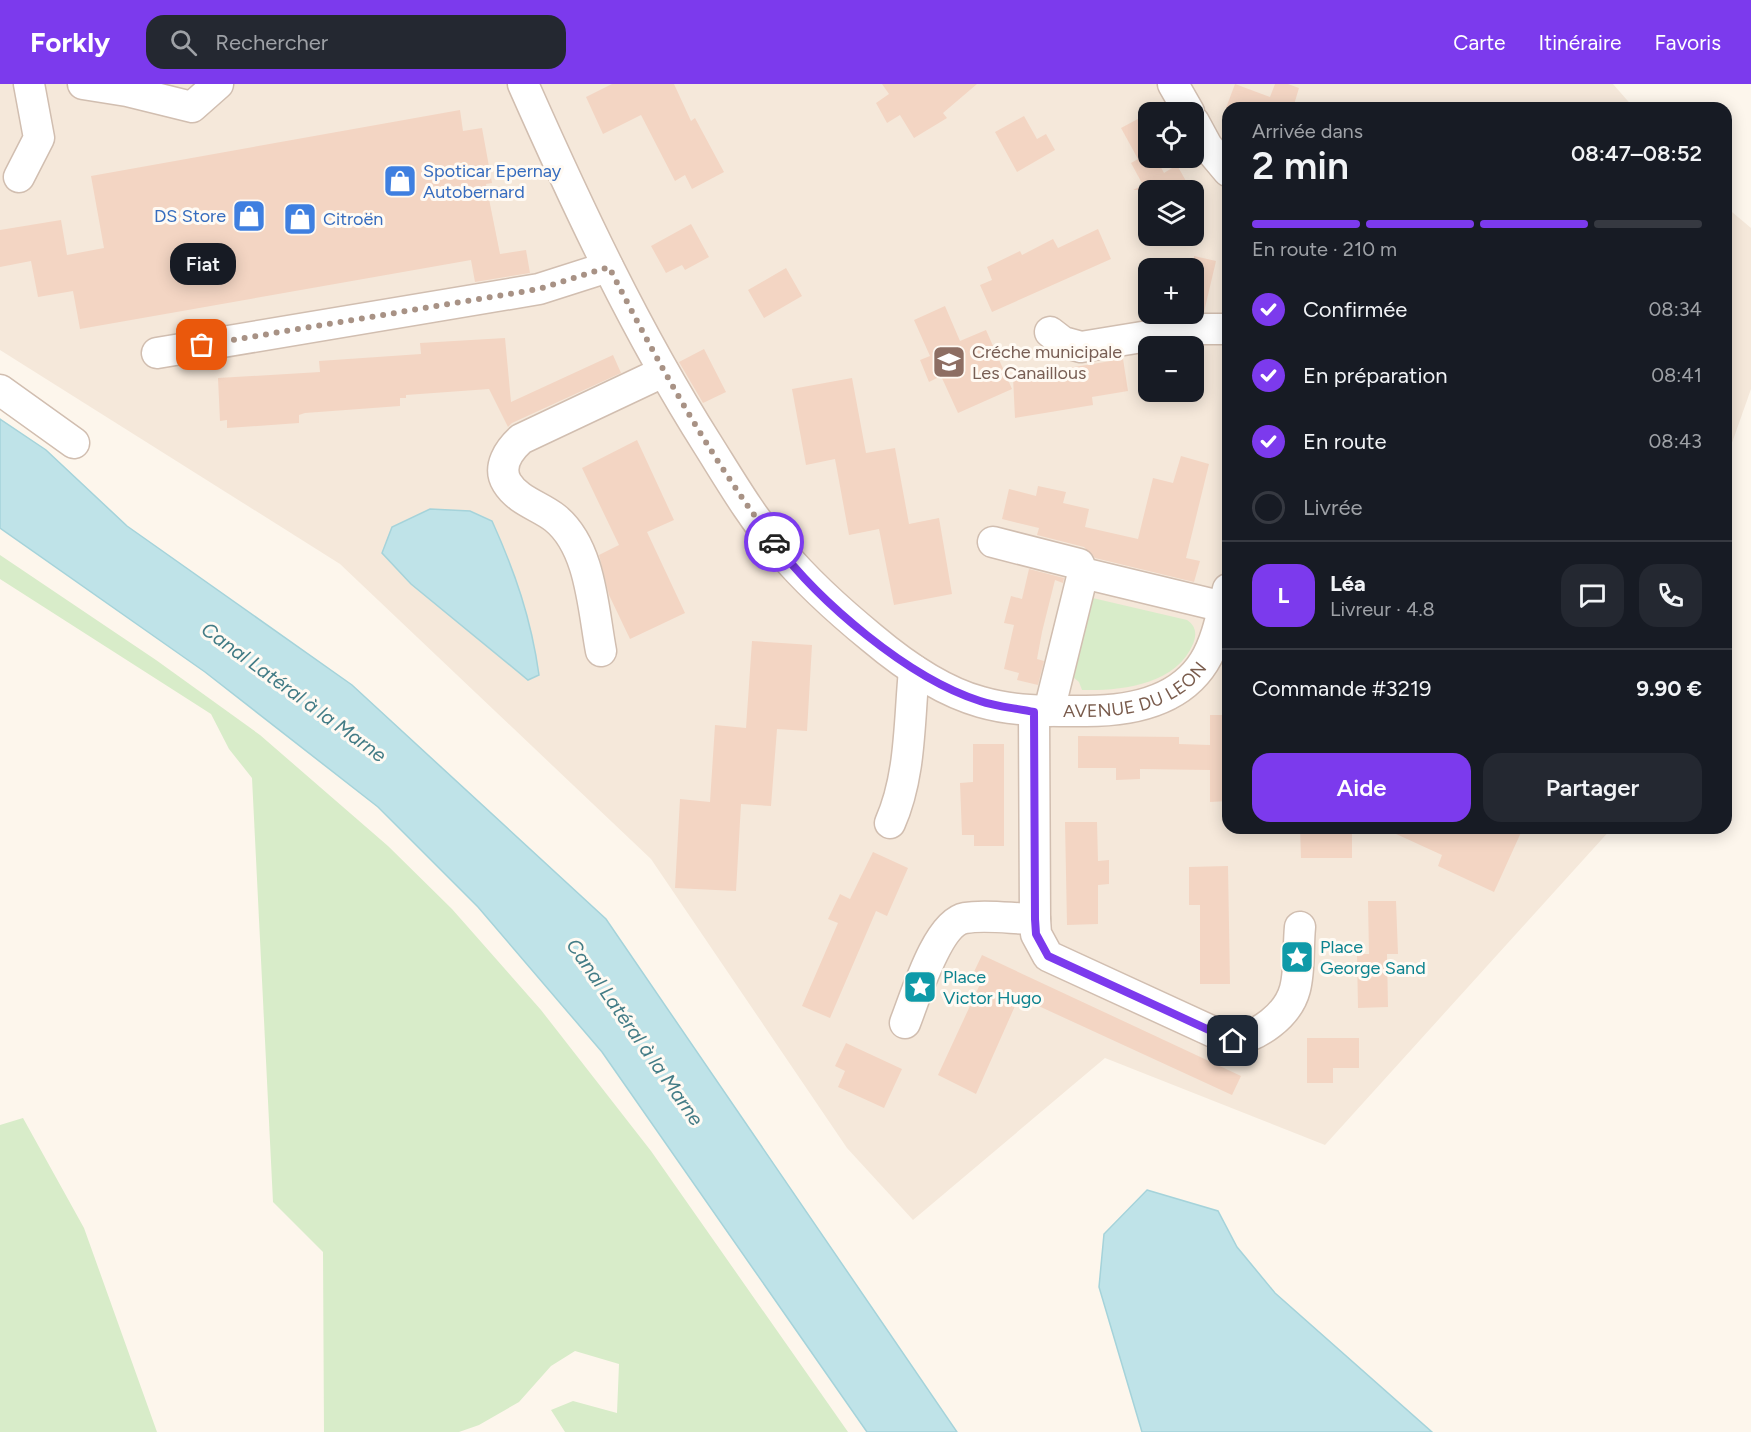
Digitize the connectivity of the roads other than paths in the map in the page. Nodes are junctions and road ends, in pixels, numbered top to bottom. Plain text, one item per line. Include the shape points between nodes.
1 (29, 84) edge
2 (82, 84) edge
3 (218, 84) edge
4 (523, 84) edge
5 (1173, 84) edge
6 (1183, 102) edge
7 (1204, 139) edge
8 (1222, 164) edge
9 (19, 177) dead end
10 (609, 267) junction
11 (1222, 329) edge
12 (1050, 332) dead end
13 (157, 353) dead end
14 (663, 372) junction
15 (0, 390) edge
16 (74, 443) dead end
17 (993, 542) dead end
18 (1083, 573) junction
19 (1222, 597) edge
20 (1222, 612) edge
21 (601, 651) dead end
22 (914, 670) junction
23 (1042, 711) junction
24 (890, 823) dead end
25 (965, 918) junction
26 (1035, 919) junction
27 (1299, 927) dead end
28 (1048, 956) junction
29 (905, 1023) dead end

1 - 9 street via 39,138
2 - 3 street via 192,107
4 - 10 street, AVENUE DU LEON via 576,204
5 - 6 street
7 - 8 street
10 - 13 street via 539,289
10 - 14 street, AVENUE DU LEON
11 - 12 street via 1191,328 1081,347 1063,342
14 - 21 street via 521,439 508,451 504,471 507,483 556,519 575,543
14 - 22 street, AVENUE DU LEON via 748,509 779,549 852,622
15 - 16 street
17 - 18 street via 1079,564
18 - 19 street
18 - 23 street
20 - 23 street, AVENUE DU LEON via 1204,662 1179,688 1132,707
22 - 23 street, AVENUE DU LEON via 980,702
22 - 24 street via 905,772 900,801
23 - 26 street
25 - 26 street
25 - 28 street
25 - 29 street via 942,936
26 - 28 street via 1036,934
27 - 28 street via 1295,989 1285,1009 1251,1038 1233,1041

